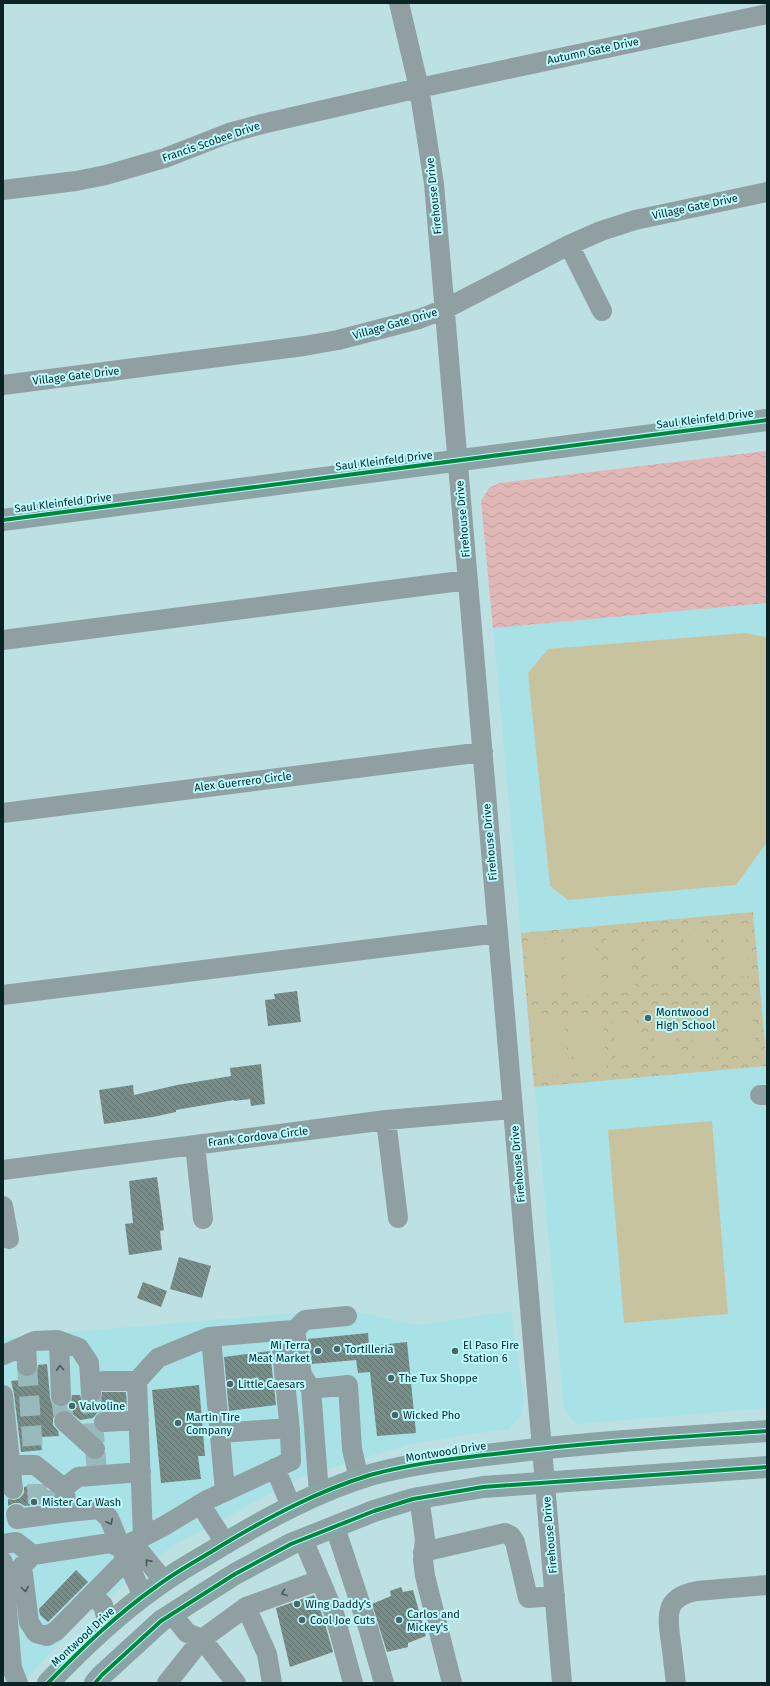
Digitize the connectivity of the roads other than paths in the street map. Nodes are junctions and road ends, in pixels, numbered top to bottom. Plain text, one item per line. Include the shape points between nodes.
1 (399, 3) edge
2 (767, 14) edge
3 (419, 88) junction
4 (3, 190) edge
5 (767, 192) edge
6 (569, 245) junction
7 (444, 309) junction
8 (602, 311) dead end
9 (3, 385) edge
10 (767, 420) edge
11 (458, 460) junction
12 (3, 520) edge
13 (468, 580) junction
14 (3, 640) edge
15 (483, 752) junction
16 (3, 813) edge
17 (498, 933) junction
18 (3, 995) edge
19 (513, 1109) junction
20 (386, 1120) junction
21 (195, 1145) junction
22 (3, 1170) edge
23 (3, 1206) edge
24 (398, 1218) dead end
25 (203, 1219) dead end
26 (9, 1239) dead end
27 (347, 1316) dead end
28 (288, 1331) junction
29 (212, 1337) junction
30 (59, 1341) junction
31 (26, 1345) junction
32 (3, 1355) edge
33 (27, 1366) tunnel mouth
34 (137, 1381) junction
35 (311, 1390) junction
36 (3, 1395) edge
37 (62, 1396) tunnel mouth
38 (84, 1419) tunnel mouth
39 (139, 1420) junction
40 (64, 1421) tunnel mouth
41 (104, 1422) dead end
42 (289, 1428) junction
43 (767, 1431) edge
44 (220, 1434) junction
45 (542, 1448) junction
46 (10, 1465) junction
47 (767, 1467) edge
48 (275, 1468) junction
49 (141, 1472) junction
50 (359, 1479) junction
51 (545, 1482) junction
52 (13, 1488) dead end
53 (225, 1491) junction
54 (319, 1493) junction
55 (420, 1497) junction
56 (51, 1500) junction
57 (200, 1504) junction
58 (291, 1506) junction
59 (16, 1514) dead end
60 (335, 1527) junction
61 (303, 1539) junction
62 (3, 1544) edge
63 (226, 1544) junction
64 (125, 1546) junction
65 (423, 1552) junction
66 (33, 1555) junction
67 (3, 1562) edge
68 (106, 1580) junction
69 (320, 1580) junction
70 (767, 1585) edge
71 (154, 1588) junction
72 (555, 1596) junction
73 (86, 1600) junction
74 (246, 1607) junction
75 (172, 1614) junction
76 (108, 1624) junction
77 (202, 1640) junction
78 (70, 1660) junction
79 (11, 1672) edge
80 (48, 1683) edge
81 (68, 1683) edge
82 (95, 1683) edge
83 (167, 1683) edge
84 (236, 1683) edge
85 (272, 1683) edge
86 (353, 1683) edge
87 (384, 1683) edge
88 (452, 1683) edge
89 (562, 1683) edge
90 (676, 1683) edge

1 - 3 street, Firehouse Drive
2 - 3 street, Autumn Gate Drive
3 - 4 street, Francis Scobee Drive via 229,133 165,158 106,175
3 - 7 street, Firehouse Drive via 434,184
5 - 6 street, Village Gate Drive via 635,220
6 - 7 street, Village Gate Drive
6 - 8 street
7 - 9 street, Village Gate Drive via 419,319 304,346
7 - 11 street, Firehouse Drive
10 - 11 main road, Saul Kleinfeld Drive
11 - 12 main road, Saul Kleinfeld Drive
11 - 13 street, Firehouse Drive
13 - 14 street
13 - 15 street, Firehouse Drive
15 - 16 street, Alex Guerrero Circle
15 - 17 street, Firehouse Drive
17 - 18 street
17 - 19 street, Firehouse Drive
19 - 20 street, Frank Cordova Circle
19 - 45 street, Firehouse Drive
20 - 21 street, Frank Cordova Circle
20 - 24 street
21 - 22 street, Frank Cordova Circle
21 - 25 street
23 - 26 street
27 - 28 street via 305,1320
28 - 29 street
28 - 35 street via 302,1375
28 - 42 street
29 - 34 street via 158,1358
29 - 44 street
30 - 31 street via 35,1341
30 - 34 street via 79,1348 89,1363 92,1389
37 -> 30 street
31 - 32 street
31 - 33 street
34 - 39 street
35 - 50 street via 348,1384 352,1449
35 - 54 street
36 - 46 street
38 - 40 street via 90,1444
39 - 41 street
39 - 49 street
42 - 44 street
42 - 48 street via 291,1461
43 - 45 main road, Montwood Drive
44 - 53 street
45 - 50 main road, Montwood Drive via 425,1462
45 - 51 street, Firehouse Drive
46 - 52 street
46 - 56 street via 34,1458
47 - 51 main road
48 - 53 street
48 - 58 street
49 - 56 street via 78,1477
49 - 64 street
50 - 54 main road, Montwood Drive
51 - 55 main road via 484,1487
51 - 72 street, Firehouse Drive
53 - 57 street
54 - 58 main road, Montwood Drive
55 - 60 main road via 374,1511
55 - 65 street
56 - 59 street via 17,1518
56 -> 64 street via 99,1509 110,1518
57 - 63 street
57 - 64 street
58 - 63 main road, Montwood Drive
60 - 61 main road
60 - 87 street
61 - 69 street
61 - 75 main road via 235,1574
62 - 66 street via 16,1542
63 - 71 main road, Montwood Drive
64 - 66 street
64 - 68 street
64 - 68 street
71 -> 64 street
64 - 71 street
65 - 72 street via 505,1533 515,1542 528,1598
65 - 88 street via 425,1576
66 -> 73 street via 22,1566 29,1622 36,1633 47,1636 56,1631
67 - 79 street
68 - 73 street
69 -> 74 street
69 - 86 street via 334,1613
70 - 90 street via 697,1591 686,1593 677,1599 668,1618
71 - 75 main road
71 - 76 main road, Montwood Drive
72 - 89 street, Firehouse Drive
73 - 76 street via 94,1598 103,1605
74 - 77 street
74 - 85 street via 268,1654
75 - 77 street via 187,1633
75 - 82 main road
76 - 78 main road, Montwood Drive
77 - 83 street
77 - 84 street
78 - 80 main road, Montwood Drive
78 - 81 main road

